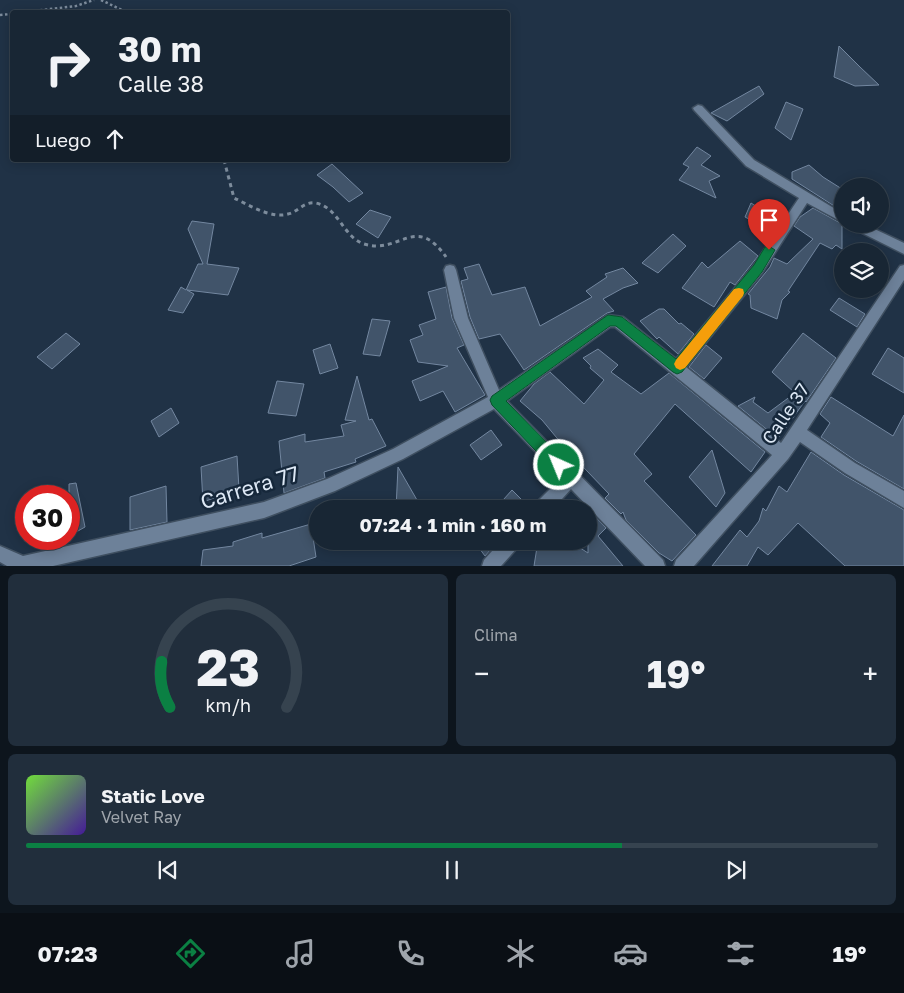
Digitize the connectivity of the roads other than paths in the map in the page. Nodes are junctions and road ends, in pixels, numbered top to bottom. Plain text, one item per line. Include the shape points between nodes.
1 (698, 108) dead end
2 (805, 197) junction
3 (834, 213) edge
4 (872, 233) edge
5 (904, 249) edge
6 (450, 270) road end
7 (904, 270) edge
8 (677, 368) junction
9 (496, 400) junction
10 (798, 432) junction
11 (783, 454) junction
12 (571, 478) junction
13 (550, 500) edge
14 (904, 500) edge
15 (504, 550) edge
16 (0, 554) edge
17 (490, 566) edge
18 (657, 566) edge
19 (682, 566) edge

1 - 2 street via 750,163
2 - 3 street
2 - 8 street via 758,269
4 - 5 street
6 - 9 street via 461,318
7 - 10 street, Calle 37
8 - 9 street, Carrera 77 via 618,321 608,321
8 - 11 street
9 - 12 street
9 - 16 street, Carrera 77 via 398,454 330,486 264,510 23,564
10 - 11 street, Calle 37
10 - 14 street
11 - 19 street, Calle 37
12 - 13 street
12 - 18 street
15 - 17 street

